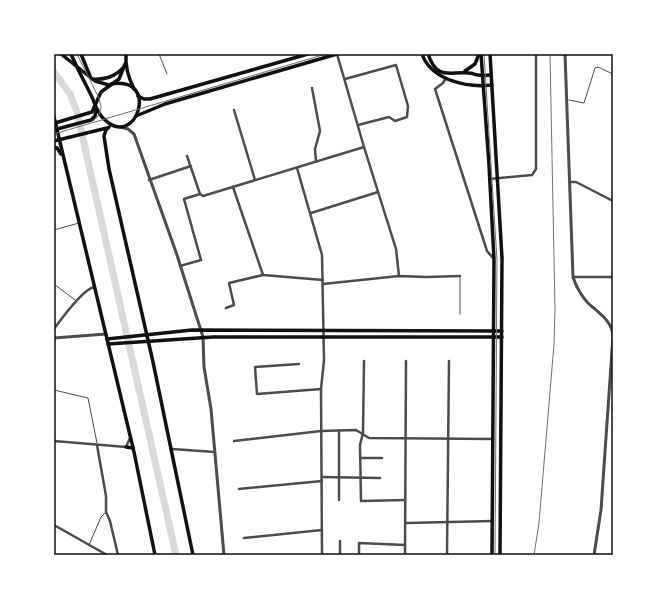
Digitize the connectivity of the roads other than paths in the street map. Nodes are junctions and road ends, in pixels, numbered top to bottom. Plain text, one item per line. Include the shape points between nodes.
1 (61, 54) edge
2 (71, 54) edge
3 (81, 54) edge
4 (126, 54) edge
5 (159, 54) edge
6 (308, 54) edge
7 (337, 54) edge
8 (422, 54) edge
9 (428, 54) edge
10 (480, 54) edge
11 (490, 54) edge
12 (536, 54) edge
13 (566, 54) edge
14 (125, 65) junction
15 (77, 68) junction
16 (462, 73) junction
17 (167, 74) dead end
18 (613, 74) edge
19 (482, 75) junction
20 (491, 75) junction
21 (446, 78) junction
22 (92, 79) junction
23 (345, 80) junction
24 (110, 85) junction
25 (492, 85) junction
26 (483, 86) junction
27 (312, 88) dead end
28 (134, 90) junction
29 (138, 96) junction
30 (566, 100) junction
31 (96, 107) junction
32 (234, 110) dead end
33 (136, 116) junction
34 (54, 117) edge
35 (55, 124) edge
36 (358, 125) junction
37 (110, 127) junction
38 (117, 127) junction
39 (57, 129) junction
40 (59, 140) junction
41 (54, 141) edge
42 (54, 147) edge
43 (364, 147) junction
44 (187, 156) dead end
45 (64, 160) junction
46 (316, 161) junction
47 (191, 166) junction
48 (298, 168) junction
49 (498, 178) junction
50 (490, 179) junction
51 (149, 180) junction
52 (255, 180) junction
53 (570, 182) junction
54 (233, 187) junction
55 (378, 192) junction
56 (200, 194) junction
57 (613, 201) edge
58 (311, 213) junction
59 (80, 222) junction
60 (54, 230) edge
61 (494, 259) junction
62 (180, 266) junction
63 (264, 275) junction
64 (399, 276) junction
65 (460, 276) joint
66 (573, 277) junction
67 (613, 277) edge
68 (323, 282) junction
69 (54, 284) edge
70 (95, 287) junction
71 (77, 301) junction
72 (226, 308) dead end
73 (460, 314) dead end
74 (613, 324) edge
75 (54, 328) edge
76 (612, 330) edge
77 (202, 331) junction
78 (323, 331) junction
79 (494, 331) junction
80 (502, 331) junction
81 (146, 334) junction
82 (323, 336) junction
83 (106, 337) junction
84 (203, 337) junction
85 (494, 337) junction
86 (502, 337) junction
87 (54, 338) edge
88 (148, 341) junction
89 (108, 344) junction
90 (364, 361) dead end
91 (406, 361) dead end
92 (449, 361) dead end
93 (299, 364) dead end
94 (321, 388) junction
95 (54, 390) edge
96 (321, 431) junction
97 (338, 431) junction
98 (363, 433) junction
99 (130, 438) junction
100 (406, 439) junction
101 (448, 439) junction
102 (493, 439) junction
103 (54, 441) edge
104 (234, 441) dead end
105 (97, 445) junction
106 (126, 447) junction
107 (133, 448) junction
108 (172, 449) junction
109 (215, 452) junction
110 (360, 458) junction
111 (382, 458) dead end
112 (338, 478) junction
113 (360, 478) junction
114 (380, 478) dead end
115 (322, 479) junction
116 (239, 489) dead end
117 (339, 500) dead end
118 (405, 500) junction
119 (106, 512) junction
120 (493, 521) junction
121 (406, 522) junction
122 (447, 522) junction
123 (54, 525) edge
124 (322, 530) junction
125 (244, 538) dead end
126 (340, 541) dead end
127 (89, 545) junction
128 (405, 545) junction
129 (107, 555) edge
130 (118, 555) edge
131 (156, 555) edge
132 (193, 555) edge
133 (224, 555) edge
134 (322, 555) edge
135 (340, 555) edge
136 (359, 555) edge
137 (405, 555) edge
138 (446, 555) edge
139 (492, 555) edge
140 (500, 555) edge
141 (594, 555) edge

1 - 15 main road
2 - 15 main road
3 - 22 main road
4 - 14 main road
5 - 17 lane
6 - 29 main road via 150,99
7 - 23 street
7 - 33 main road via 165,104
8 - 21 main road via 427,65
9 - 16 main road via 433,64 444,73
10 - 16 main road via 475,64
10 - 19 main road
11 - 20 main road
12 - 49 street via 536,169 532,175
13 - 30 street
14 - 22 main road via 112,76
14 - 24 main road via 119,79
14 - 28 main road
15 - 22 main road
15 - 31 main road
16 - 19 main road
18 - 30 lane via 595,68 584,104
19 - 20 main road
19 - 26 main road
20 - 25 main road
21 - 26 main road
21 - 61 street via 444,83 435,89 487,251
22 - 24 main road
23 - 36 street
23 - 36 street via 396,65 408,106 407,117 395,121 389,117
24 - 28 main road via 123,84
24 - 31 main road via 101,92
25 - 26 main road
25 - 49 main road
26 - 50 main road
27 - 46 street via 320,131 315,149
28 - 29 main road
29 - 33 main road via 140,107
30 - 53 street
31 - 35 main road via 90,113
31 - 38 main road via 104,119
31 - 39 main road via 91,120
32 - 52 street
33 - 38 main road via 130,123
34 - 35 main road
35 - 39 main road
36 - 43 street
37 - 38 main road
37 - 40 main road
37 - 81 main road via 104,136 106,155
38 - 51 street via 128,129 134,134
39 - 40 main road
40 - 41 main road
40 - 45 main road
42 - 45 main road
43 - 46 street
43 - 55 street
44 - 47 street
45 - 59 main road
46 - 48 street
47 - 51 street
47 - 56 street
48 - 52 street
48 - 58 street
49 - 50 street
49 - 80 main road
50 - 61 main road
51 - 62 street
52 - 54 street
53 - 57 street via 576,182
53 - 66 street
54 - 56 street via 203,196
54 - 63 street
55 - 58 street
55 - 64 street via 396,249
56 - 62 street via 184,199 201,260
58 - 68 street via 321,250
59 - 60 lane
59 - 70 main road
61 - 79 main road
62 - 77 street
63 - 68 street via 294,276
63 - 72 street via 230,283 234,305
64 - 65 street
64 - 68 street
65 - 73 lane
66 - 67 street
66 - 76 street via 586,301 604,317
68 - 78 street
69 - 71 lane
70 - 71 street
70 - 83 main road
71 - 75 street
74 - 76 street
76 - 141 street via 600,510
77 - 78 main road
77 - 81 main road
77 - 84 street
78 - 79 main road
78 - 82 street
79 - 80 main road
79 - 85 main road
80 - 86 main road
81 - 83 main road
81 - 88 main road
82 - 84 main road
82 - 85 main road
82 - 94 street
83 - 87 street
83 - 89 main road
84 - 88 main road
84 - 109 street via 204,367
85 - 86 main road
85 - 102 main road
86 - 140 main road
88 - 89 main road
88 - 108 main road
89 - 99 main road
90 - 98 street
91 - 100 street
92 - 101 street
93 - 94 street via 255,367 257,394
94 - 96 street
95 - 105 lane via 88,398
96 - 97 street
96 - 104 street
96 - 115 street
97 - 98 street via 356,430
97 - 112 street
98 - 100 street via 369,438
98 - 110 street
99 - 106 street
99 - 107 main road
100 - 101 street
100 - 118 street
101 - 102 street
101 - 122 street
102 - 120 main road
103 - 105 street
105 - 106 street
105 - 119 street via 106,496
106 - 107 main road
107 - 131 main road
108 - 109 street
108 - 132 main road
109 - 133 street
110 - 111 street
110 - 113 street
112 - 113 street
112 - 115 street
112 - 117 street
113 - 114 street
113 - 118 street via 361,501
115 - 116 street
115 - 124 street
118 - 121 street
119 - 127 lane via 101,517
119 - 130 street
120 - 122 street
120 - 139 main road
121 - 122 street
121 - 128 street
122 - 138 street
123 - 127 street
124 - 125 street
124 - 134 street
126 - 135 street
127 - 129 street
128 - 136 street via 359,544
128 - 137 street

